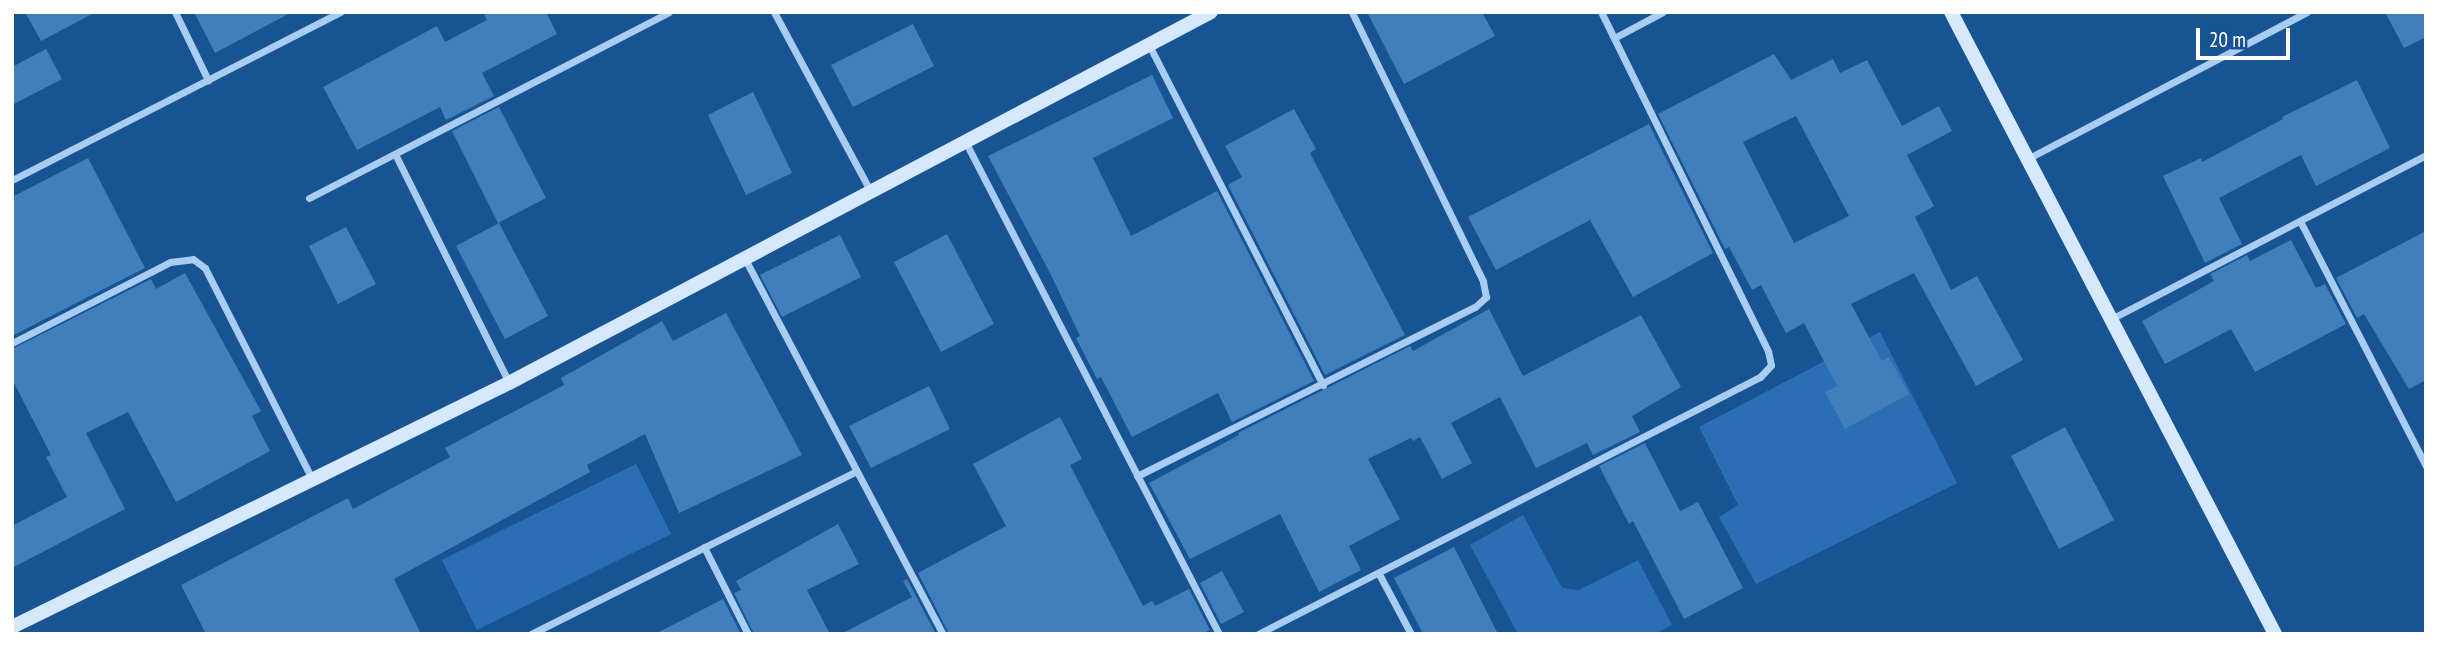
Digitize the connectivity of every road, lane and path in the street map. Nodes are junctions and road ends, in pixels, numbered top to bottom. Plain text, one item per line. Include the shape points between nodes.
1 (174, 12) edge
2 (341, 12) edge
3 (669, 12) edge
4 (774, 12) edge
5 (1211, 12) edge
6 (1352, 12) edge
7 (1601, 12) edge
8 (1663, 12) edge
9 (1951, 12) edge
10 (2307, 12) edge
11 (1614, 38) junction
12 (1149, 44) junction
13 (208, 80) junction
14 (966, 144) junction
15 (396, 155) junction
16 (2426, 155) edge
17 (2027, 159) junction
18 (12, 180) edge
19 (870, 190) junction
20 (309, 198) dead end
21 (2300, 222) junction
22 (744, 257) junction
23 (2110, 319) junction
24 (12, 343) edge
25 (509, 383) junction
26 (1324, 384) junction
27 (2426, 466) edge
28 (857, 471) junction
29 (1137, 476) junction
30 (313, 480) junction
31 (704, 547) junction
32 (1379, 574) junction
33 (12, 627) edge
34 (531, 634) edge
35 (748, 634) edge
36 (943, 634) edge
37 (1219, 634) edge
38 (1258, 634) edge
39 (1410, 634) edge
40 (2274, 634) edge

1 - 13 street
2 - 13 street
3 - 15 street
4 - 19 street
5 - 12 street
6 - 26 street via 1483,281 1486,297 1475,307
7 - 11 street
8 - 11 street
9 - 17 street
10 - 17 street
11 - 32 street via 1771,365 1760,377
12 - 14 street
12 - 26 street
13 - 18 street
14 - 19 street
14 - 29 street
15 - 20 street
15 - 25 street
16 - 21 street
17 - 23 street
19 - 22 street
21 - 23 street
21 - 27 street
22 - 25 street
22 - 28 street
23 - 40 street
24 - 30 street via 170,262 193,259 205,268
25 - 30 street
26 - 29 street
28 - 31 street
28 - 36 street
29 - 37 street
30 - 33 street
31 - 34 street
31 - 35 street
32 - 38 street
32 - 39 street

